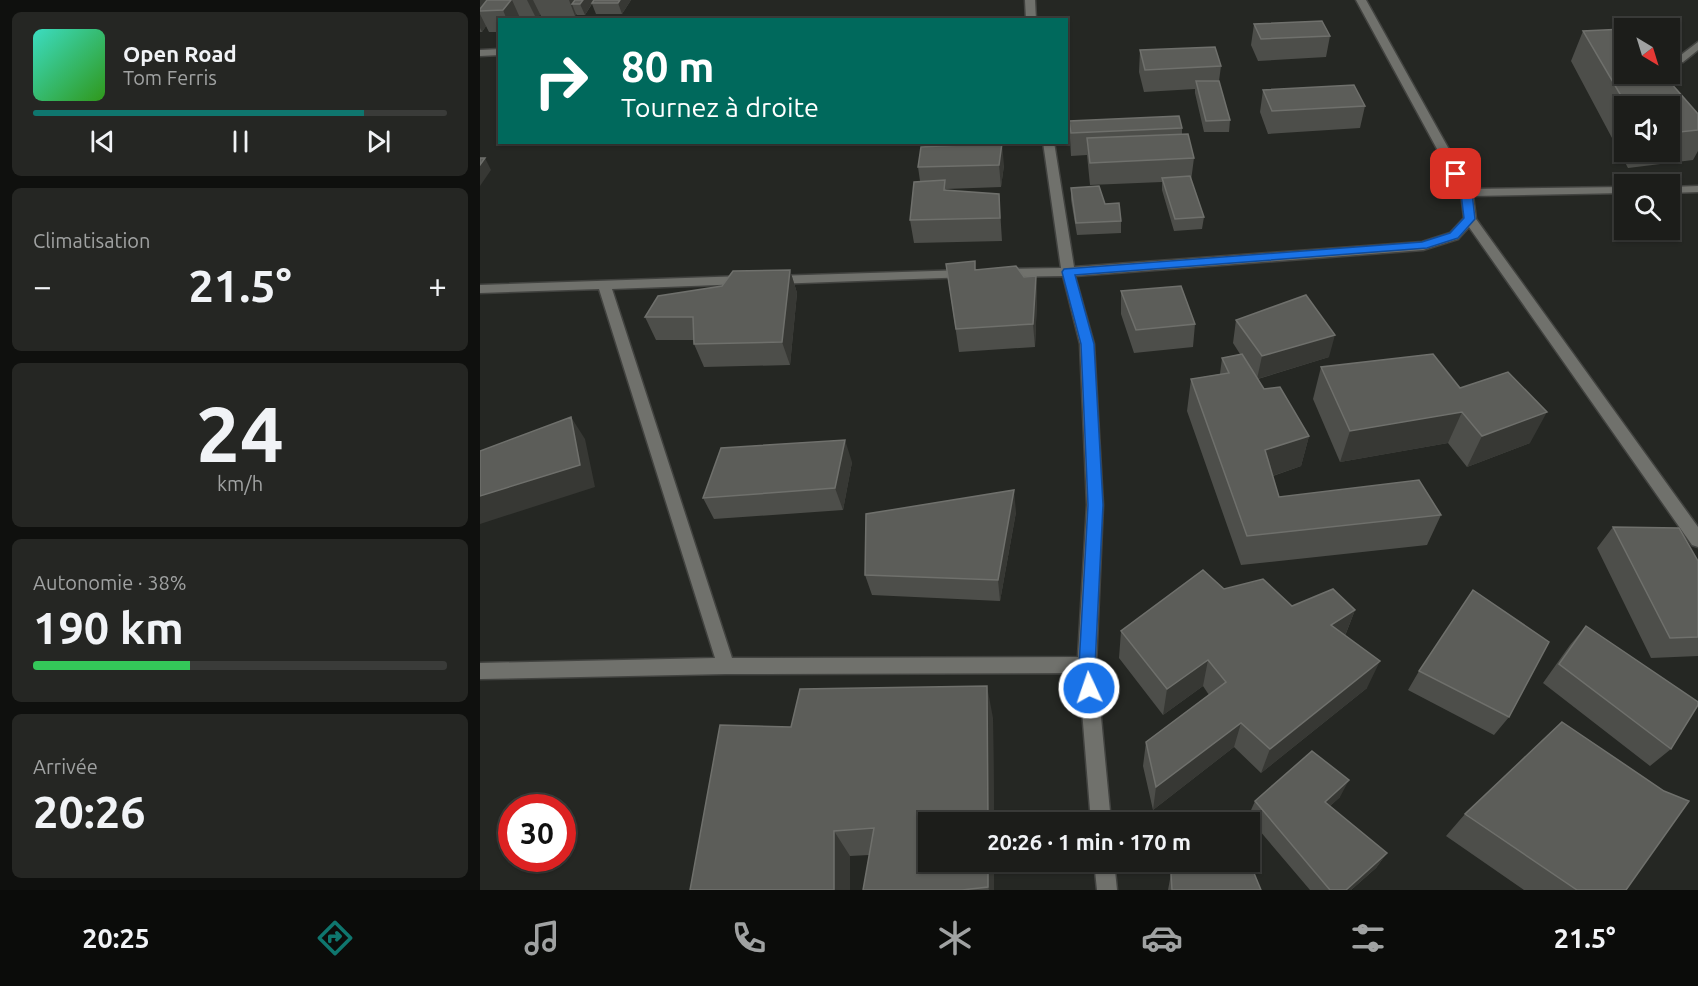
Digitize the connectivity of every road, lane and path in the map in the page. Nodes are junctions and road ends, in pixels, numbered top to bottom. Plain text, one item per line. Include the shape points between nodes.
1 (1030, 0) edge
2 (1361, 0) edge
3 (1031, 18) edge
4 (1698, 45) edge
5 (498, 52) edge
6 (480, 53) edge
7 (1680, 60) dead end
8 (1048, 144) edge
9 (1698, 189) edge
10 (1614, 190) edge
11 (1680, 190) edge
12 (1467, 193) junction
13 (1470, 219) junction
14 (1068, 272) junction
15 (604, 284) junction
16 (480, 289) edge
17 (1698, 540) edge
18 (726, 666) junction
19 (1087, 666) junction
20 (480, 671) edge
21 (1100, 812) edge
22 (1105, 872) edge
23 (1107, 890) edge

1 - 3 street
2 - 12 street
4 - 7 street
5 - 6 street
8 - 14 street
9 - 11 street
10 - 12 street
12 - 13 street
13 - 14 street via 1454,236 1423,246
13 - 17 street
14 - 15 street
14 - 19 street via 1087,344 1095,505
15 - 16 street
15 - 18 street
18 - 19 street
18 - 20 street
19 - 21 street
22 - 23 street

